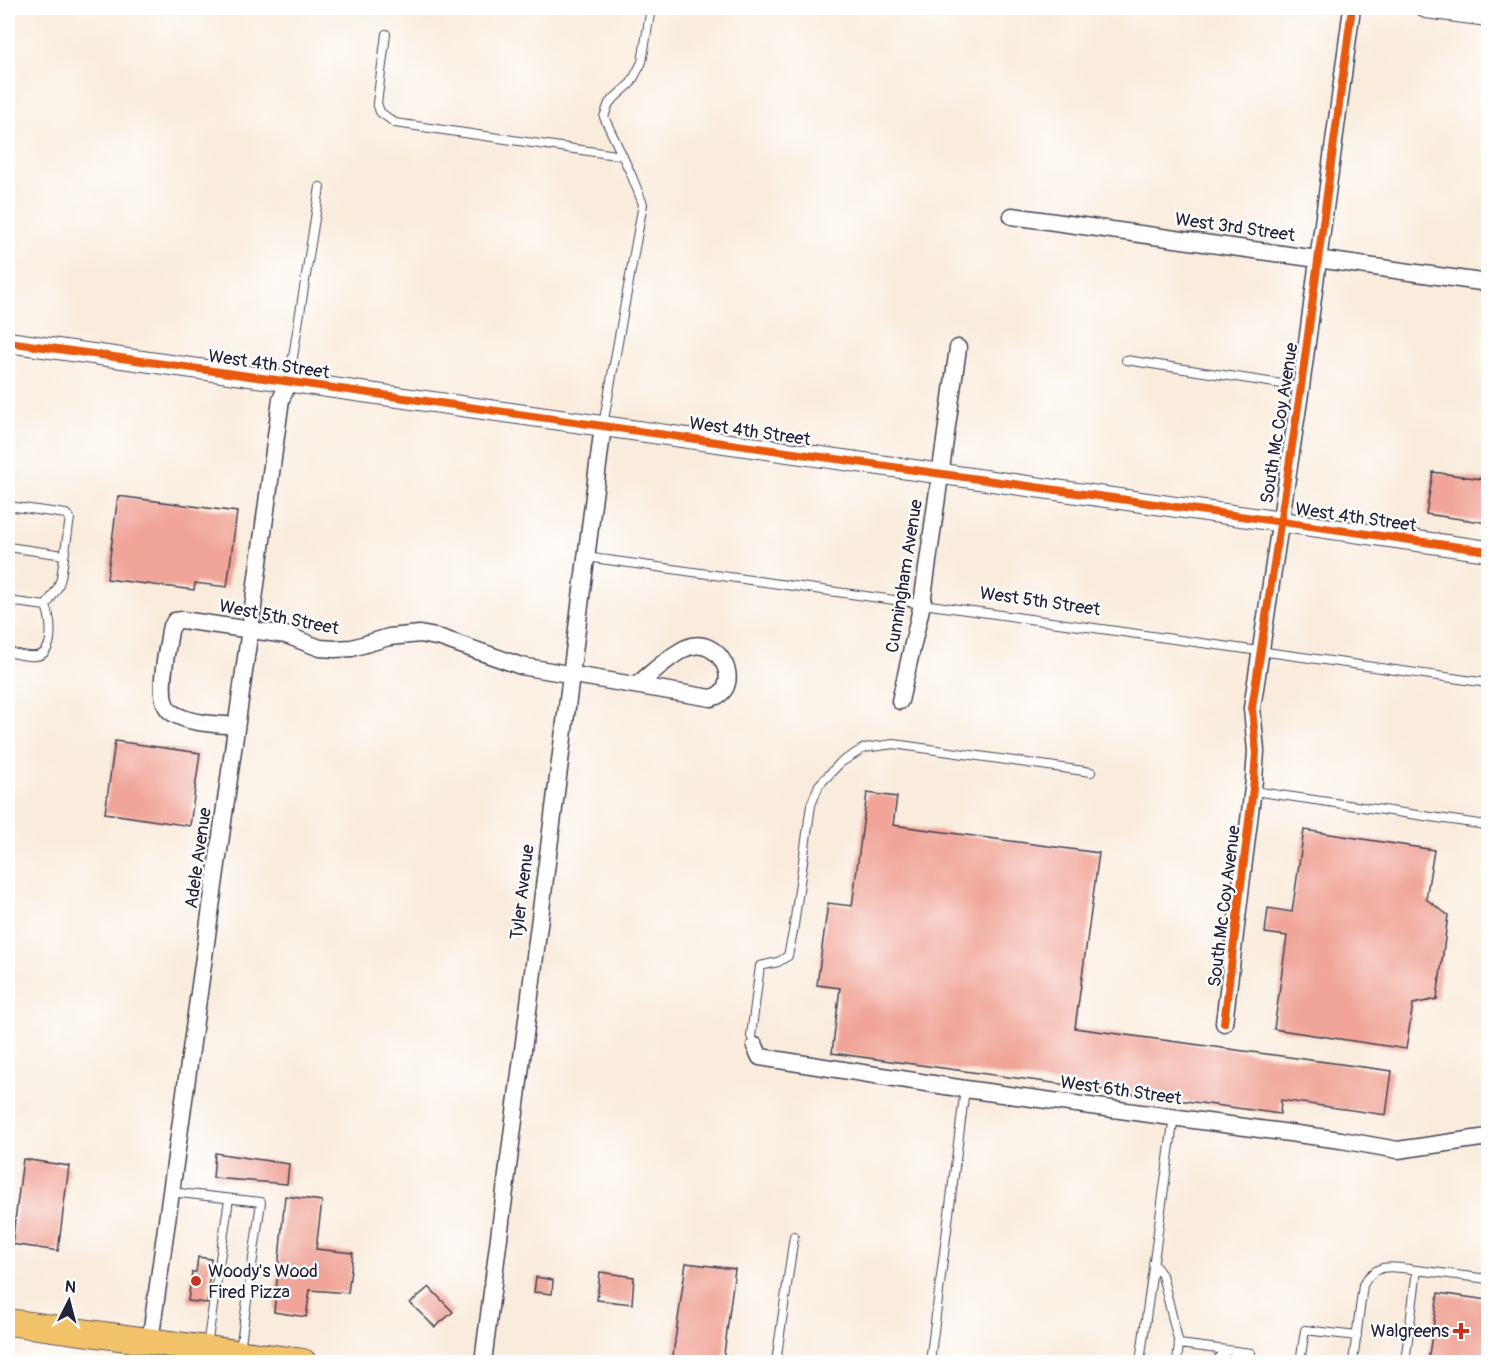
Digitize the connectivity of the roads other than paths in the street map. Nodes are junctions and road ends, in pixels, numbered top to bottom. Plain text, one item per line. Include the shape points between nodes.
1 (651, 8) edge
2 (1352, 8) edge
3 (1426, 8) edge
4 (1488, 16) edge
5 (387, 34) dead end
6 (622, 156) junction
7 (320, 187) dead end
8 (1012, 216) dead end
9 (1317, 259) junction
10 (1488, 283) edge
11 (8, 342) edge
12 (958, 348) dead end
13 (1126, 360) dead end
14 (289, 382) junction
15 (1300, 387) junction
16 (603, 426) junction
17 (940, 473) junction
18 (8, 506) edge
19 (1279, 521) junction
20 (8, 547) edge
21 (1488, 551) edge
22 (64, 555) junction
23 (586, 557) junction
24 (8, 601) edge
25 (921, 604) junction
26 (46, 606) junction
27 (250, 629) junction
28 (8, 652) edge
29 (1259, 652) junction
30 (570, 674) junction
31 (1488, 684) edge
32 (637, 685) junction
33 (900, 701) dead end
34 (236, 726) junction
35 (1091, 772) dead end
36 (1253, 791) junction
37 (1486, 825) dead end
38 (1224, 1023) dead end
39 (755, 1046) joint
40 (965, 1089) junction
41 (1174, 1116) junction
42 (1488, 1137) edge
43 (170, 1192) junction
44 (229, 1198) junction
45 (794, 1236) dead end
46 (1154, 1263) junction
47 (1417, 1270) junction
48 (1488, 1279) edge
49 (8, 1322) edge
50 (1357, 1336) junction
51 (150, 1342) junction
52 (1179, 1344) junction
53 (206, 1349) junction
54 (1227, 1350) junction
55 (239, 1354) junction
56 (303, 1362) edge
57 (483, 1362) edge
58 (776, 1362) edge
59 (930, 1362) edge
60 (1140, 1362) edge
61 (1177, 1362) edge
62 (1201, 1362) edge
63 (1250, 1362) edge
64 (1300, 1362) edge
65 (1353, 1362) edge
66 (1405, 1362) edge

1 - 6 lane via 642,62 631,83 609,103 604,117
2 - 9 street, South Mc Coy Avenue
3 - 4 street
5 - 6 lane via 377,103 380,112 395,123
6 - 16 lane via 643,204
7 - 14 lane
8 - 9 street, West 3rd Street
9 - 10 street, West 3rd Street
9 - 15 street, South Mc Coy Avenue
11 - 14 street, West 4th Street
12 - 17 street, Cunningham Avenue
13 - 15 lane
14 - 16 street, West 4th Street
14 - 27 street, Adele Avenue via 281,399
15 - 19 street, South Mc Coy Avenue
16 - 17 street, West 4th Street
16 - 23 street, Tyler Avenue
17 - 19 street, West 4th Street
17 - 25 street, Cunningham Avenue
18 - 22 lane via 66,514 70,518
19 - 21 street, West 4th Street
19 - 29 street, South Mc Coy Avenue
20 - 22 lane
22 - 26 lane via 58,587
23 - 25 lane, West 5th Street
23 - 30 street, Tyler Avenue
24 - 26 lane
25 - 29 lane, West 5th Street
25 - 33 street, Cunningham Avenue
26 - 28 lane via 51,626 47,650 35,656
27 - 30 street, West 5th Street via 335,649 420,634 521,666
27 - 34 street, Adele Avenue
27 - 34 street, West 5th Street via 182,620 175,621 170,630 162,692 166,707 195,721
29 - 31 lane, West 5th Street
29 - 36 street, South Mc Coy Avenue via 1252,708 1256,751
30 - 32 street, West 5th Street
30 - 57 street, Tyler Avenue
32 - 32 street, West 5th Street via 711,698 724,691 727,666 713,650 687,648
34 - 43 street, Adele Avenue
35 - 39 lane via 894,744 864,748 840,763 819,785 811,805 788,956 760,966 751,1035
36 - 37 lane
36 - 38 street, South Mc Coy Avenue
39 - 40 street, West 6th Street via 760,1057
40 - 41 street, West 6th Street
40 - 59 lane
41 - 42 street, West 6th Street via 1398,1150
41 - 46 lane
43 - 44 lane
43 - 51 street, Adele Avenue
44 - 53 lane
44 - 55 lane via 261,1202
45 - 58 lane
46 - 52 lane via 1161,1275
46 - 60 lane
47 - 48 lane
47 - 50 lane via 1383,1267 1368,1276 1363,1286
47 - 66 lane
49 - 51 main road
50 - 64 lane via 1305,1330
50 - 65 lane
51 - 53 main road
52 - 54 lane
52 - 61 lane
53 - 55 main road
54 - 62 lane via 1215,1362
54 - 63 lane via 1251,1353
55 - 56 main road

